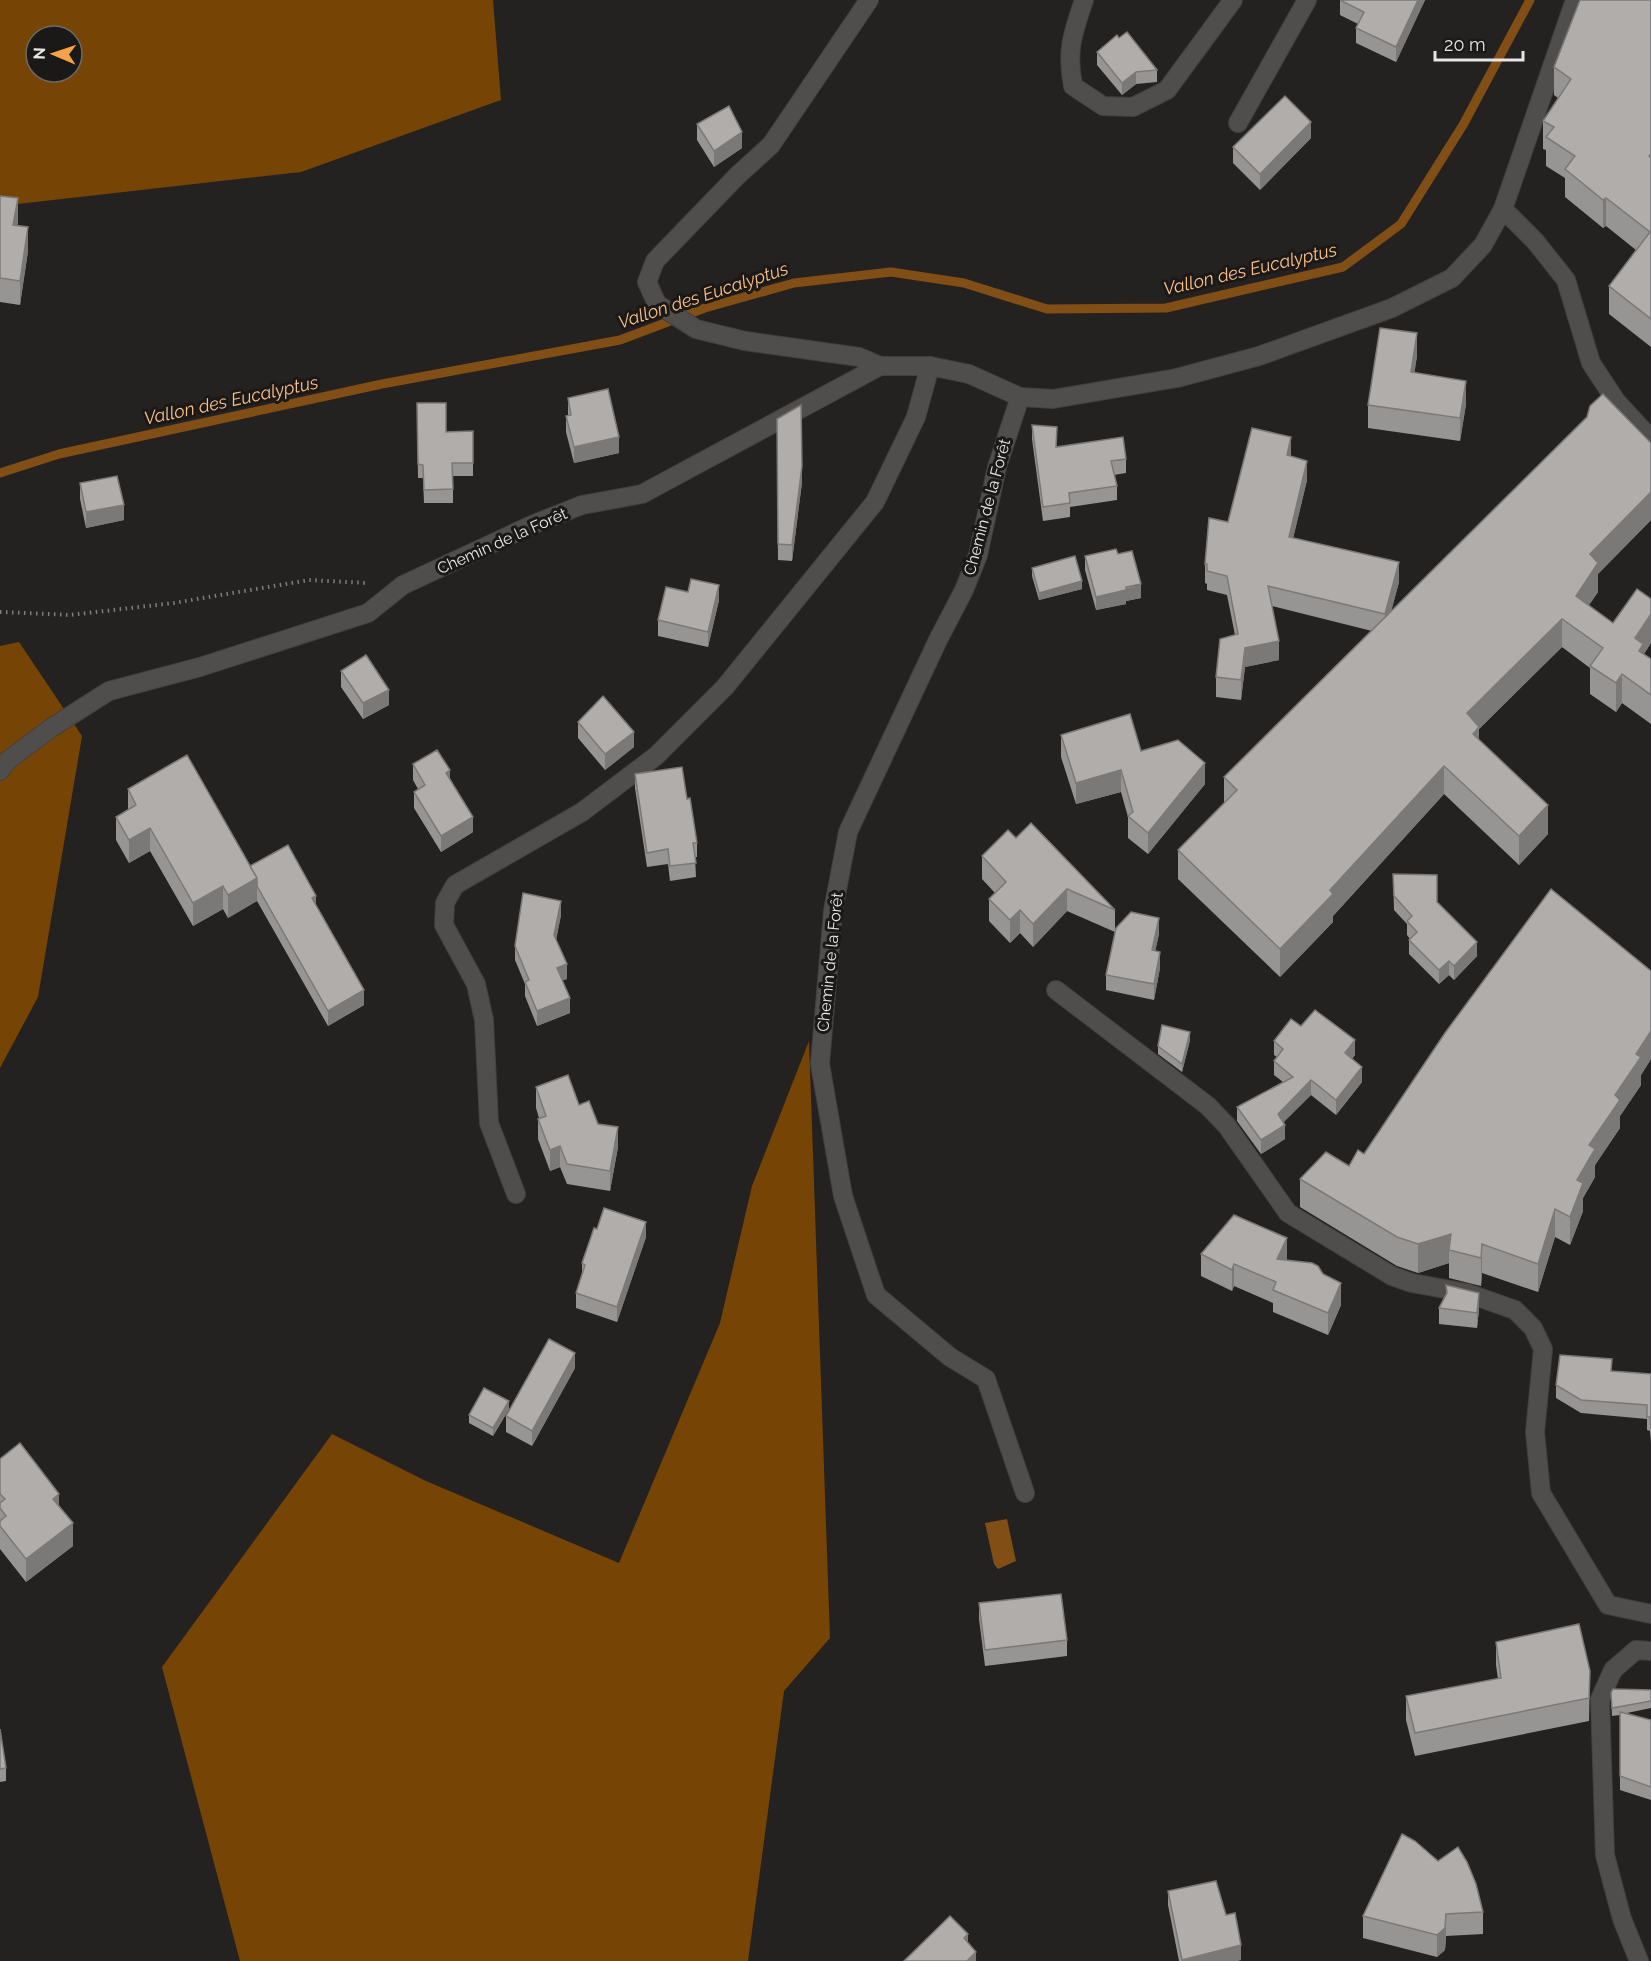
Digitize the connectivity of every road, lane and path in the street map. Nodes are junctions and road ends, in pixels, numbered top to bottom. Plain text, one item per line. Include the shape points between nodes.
1 (869, 0) edge
2 (1084, 0) edge
3 (1233, 0) edge
4 (1307, 0) edge
5 (1575, 0) edge
6 (1238, 123) dead end
7 (1503, 209) junction
8 (880, 366) junction
9 (930, 366) junction
10 (1020, 397) junction
11 (1651, 439) edge
12 (403, 585) junction
13 (0, 612) edge
14 (0, 771) edge
15 (1056, 990) dead end
16 (516, 1194) dead end
17 (1025, 1493) dead end
18 (1651, 1614) edge
19 (1651, 1651) edge
20 (1639, 1961) edge

1 - 8 street via 771,145 655,261 647,282 657,304 696,329 745,341 859,357
2 - 3 street via 1071,38 1068,64 1073,86 1103,106 1133,107 1167,90
4 - 6 street
5 - 7 street, Chemin de la Forêt
7 - 10 street, Chemin de la Forêt via 1483,245 1452,278 1392,308 1259,356 1177,378 1053,399
7 - 11 street via 1566,280 1591,363 1616,401
8 - 9 street, Chemin de la Forêt
8 - 12 street, Chemin de la Forêt via 642,494 582,505
9 - 10 street, Chemin de la Forêt via 969,374
9 - 16 street via 915,417 875,502 726,687 656,756 582,812 455,885 445,903 444,925 476,984 484,1020 489,1123
10 - 17 street, Chemin de la Forêt via 997,467 978,555 848,832 833,911 820,1064 843,1196 876,1295 950,1357 986,1379
12 - 13 path via 309,580 174,603 70,615
12 - 14 street, Chemin de la Forêt via 368,612 109,692 51,728 7,761
15 - 18 street via 1208,1106 1227,1126 1288,1213 1392,1276 1467,1293 1515,1310 1533,1328 1543,1349 1535,1432 1541,1493 1608,1605
19 - 20 street via 1636,1650 1613,1670 1600,1699 1605,1855 1622,1919

